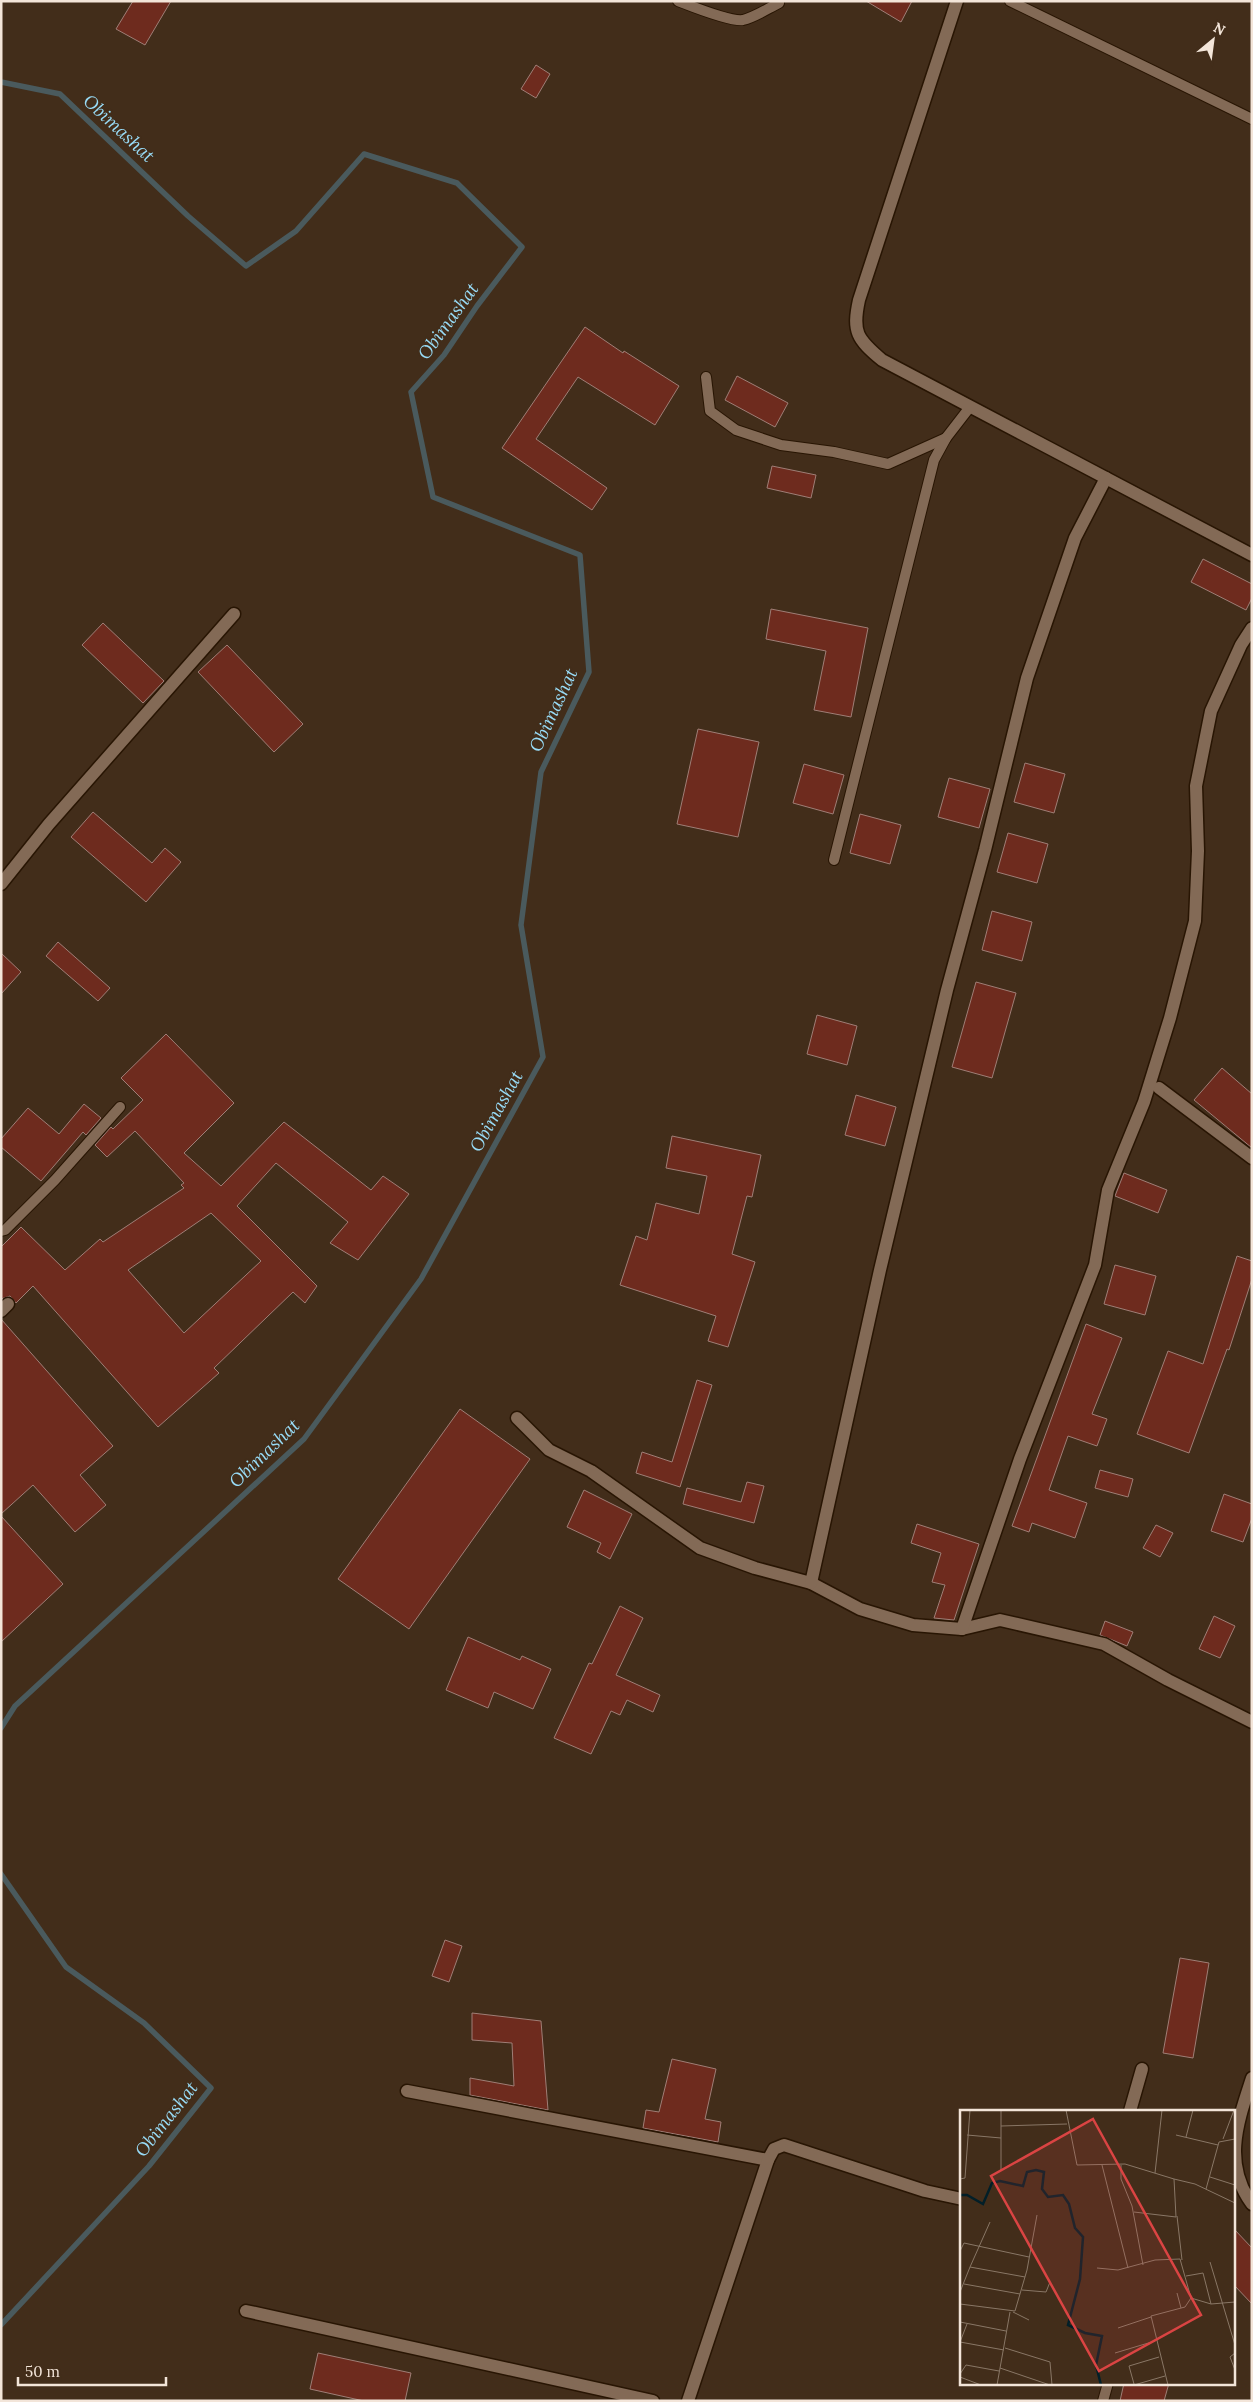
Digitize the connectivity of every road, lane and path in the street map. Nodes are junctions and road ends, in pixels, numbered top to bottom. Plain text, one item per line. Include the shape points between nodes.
1 (678, 1) edge
2 (957, 1) edge
3 (1010, 1) edge
4 (779, 3) dead end
5 (1252, 119) edge
6 (706, 377) dead end
7 (970, 407) junction
8 (946, 438) junction
9 (1106, 478) junction
10 (1252, 555) edge
11 (234, 614) dead end
12 (1252, 628) edge
13 (834, 860) dead end
14 (1, 884) edge
15 (1159, 1088) dead end
16 (120, 1107) dead end
17 (1252, 1158) edge
18 (1, 1231) edge
19 (517, 1418) dead end
20 (811, 1582) junction
21 (962, 1630) junction
22 (1252, 1722) edge
23 (1142, 2069) dead end
24 (1252, 2078) edge
25 (407, 2091) dead end
26 (1130, 2110) edge
27 (1236, 2128) edge
28 (768, 2160) junction
29 (1236, 2171) edge
30 (960, 2199) edge
31 (1244, 2200) edge
32 (246, 2311) dead end
33 (1108, 2384) edge
34 (653, 2401) edge
35 (688, 2401) edge
36 (1103, 2401) edge

1 - 4 lane via 741,20
2 - 7 street via 854,322 863,344 882,360
3 - 5 lane
6 - 8 lane via 710,411 736,430 781,445 888,464
7 - 8 lane
7 - 9 street
8 - 13 lane via 934,460
9 - 10 street
9 - 20 street via 1074,538 1027,678 880,1270
11 - 14 street via 49,824
12 - 21 street via 1211,711 1196,786 1195,921 1170,1018 1144,1102 1108,1190 1095,1265 1020,1459
15 - 17 street
16 - 18 lane via 55,1180
19 - 20 street via 549,1450 591,1471 700,1548 756,1568
20 - 21 street via 869,1612 913,1625
21 - 22 street via 1000,1620 1104,1644
23 - 26 street
24 - 27 street
25 - 28 street
28 - 30 street via 774,2149 784,2145
28 - 35 street
29 - 31 street
32 - 34 street
33 - 36 lane

